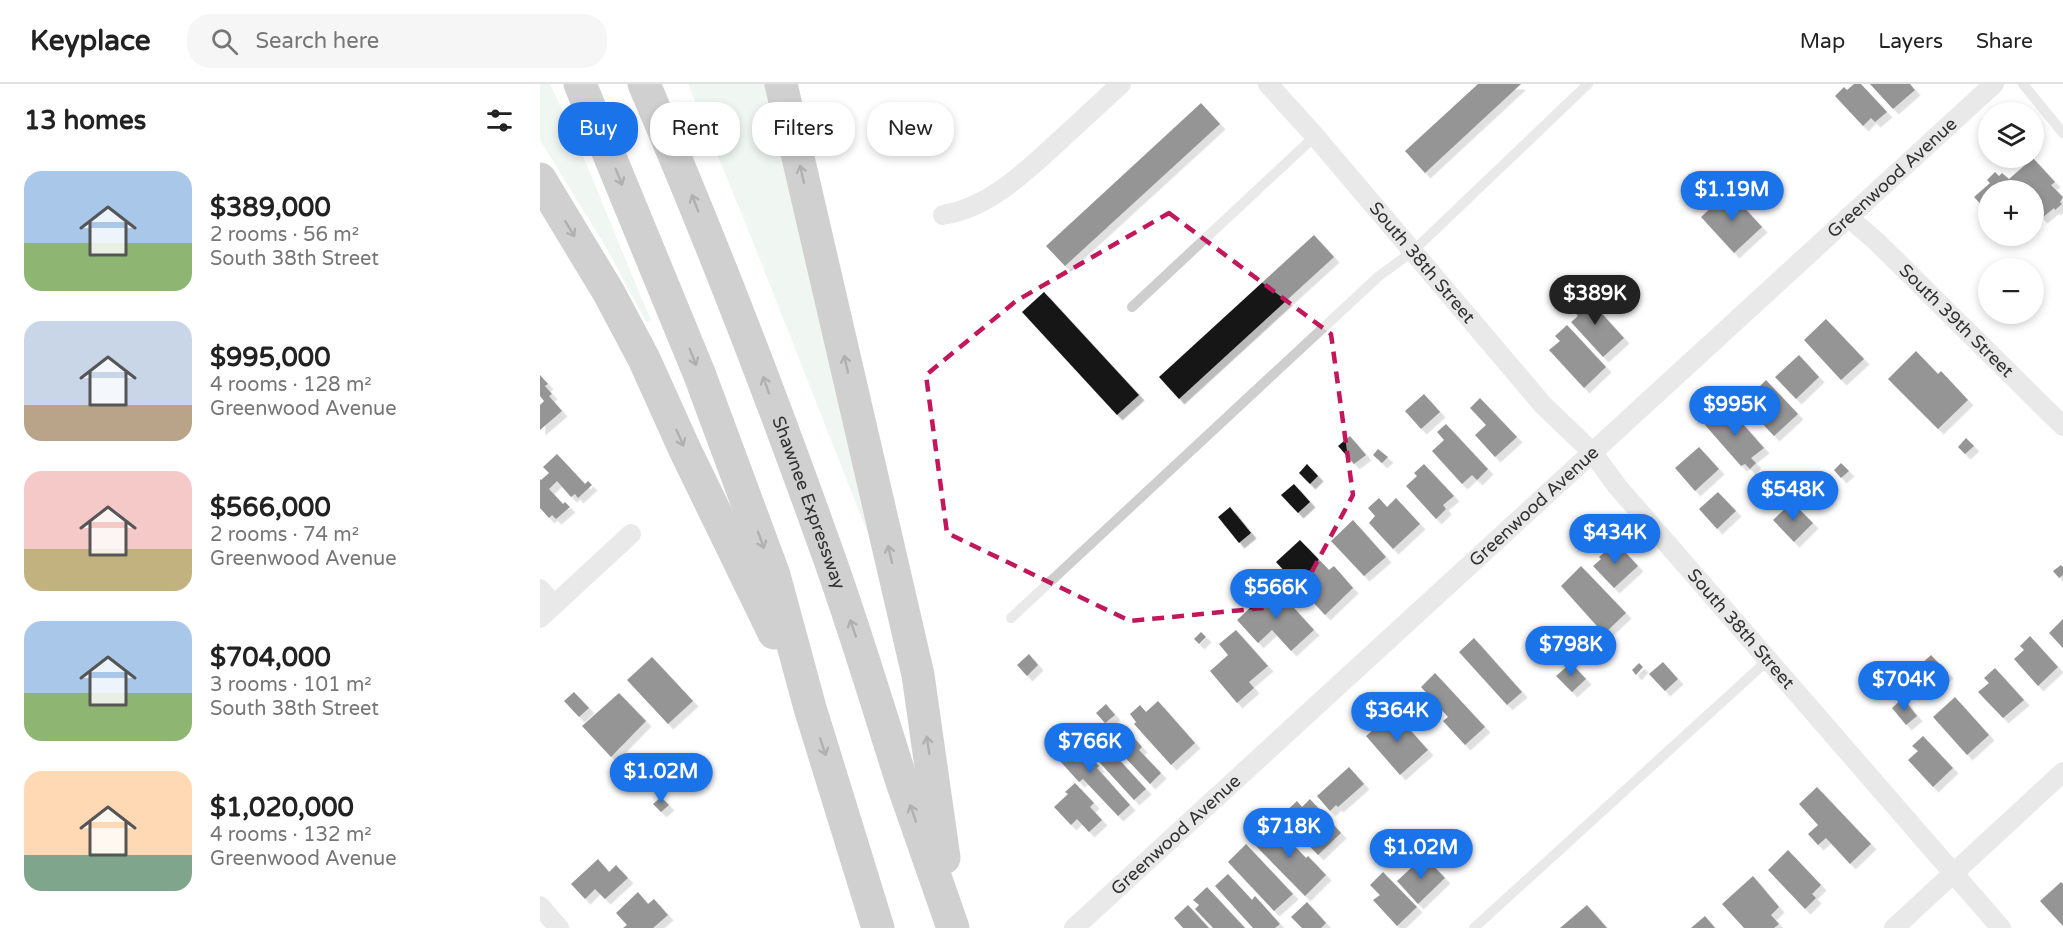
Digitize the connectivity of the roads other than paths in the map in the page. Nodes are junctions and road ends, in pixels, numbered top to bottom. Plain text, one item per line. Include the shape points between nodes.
1 (580, 84) edge
2 (644, 84) edge
3 (782, 84) edge
4 (1121, 84) edge
5 (1268, 84) edge
6 (1588, 84) edge
7 (1994, 84) edge
8 (2023, 84) edge
9 (2063, 133) edge
10 (1315, 136) junction
11 (540, 178) edge
12 (943, 215) dead end
13 (1848, 217) junction
14 (1413, 252) junction
15 (1132, 307) dead end
16 (2063, 426) edge
17 (1592, 452) junction
18 (631, 534) dead end
19 (540, 589) edge
20 (547, 612) edge
21 (1011, 618) dead end
22 (1768, 660) junction
23 (810, 708) junction
24 (2063, 772) edge
25 (1953, 874) junction
26 (540, 906) edge
27 (559, 928) edge
28 (878, 928) edge
29 (954, 928) edge
30 (1074, 928) edge
31 (1474, 928) edge
32 (1894, 928) edge
33 (2001, 928) edge

1 -> 23 highway via 699,373 774,575
29 -> 2 highway, Shawnee Expressway via 827,550 691,192
29 -> 3 highway via 918,675
4 - 12 street via 1009,185 985,201
5 - 10 street, South 38th Street
6 - 14 lane
7 - 13 street, Greenwood Avenue
8 - 9 lane
10 - 14 street, South 38th Street
10 - 15 lane
11 -> 23 highway via 644,359
13 - 16 street, South 39th Street via 1876,240
13 - 17 street, Greenwood Avenue
14 - 17 street, South 38th Street via 1543,405
14 - 21 lane via 1379,276
17 - 22 street, South 38th Street
17 - 30 street, Greenwood Avenue
18 - 20 street
19 - 20 street
22 - 25 street, South 38th Street
22 - 31 lane
23 -> 28 highway
24 - 25 street
25 - 32 street
25 - 33 street, South 38th Street
26 - 27 street

